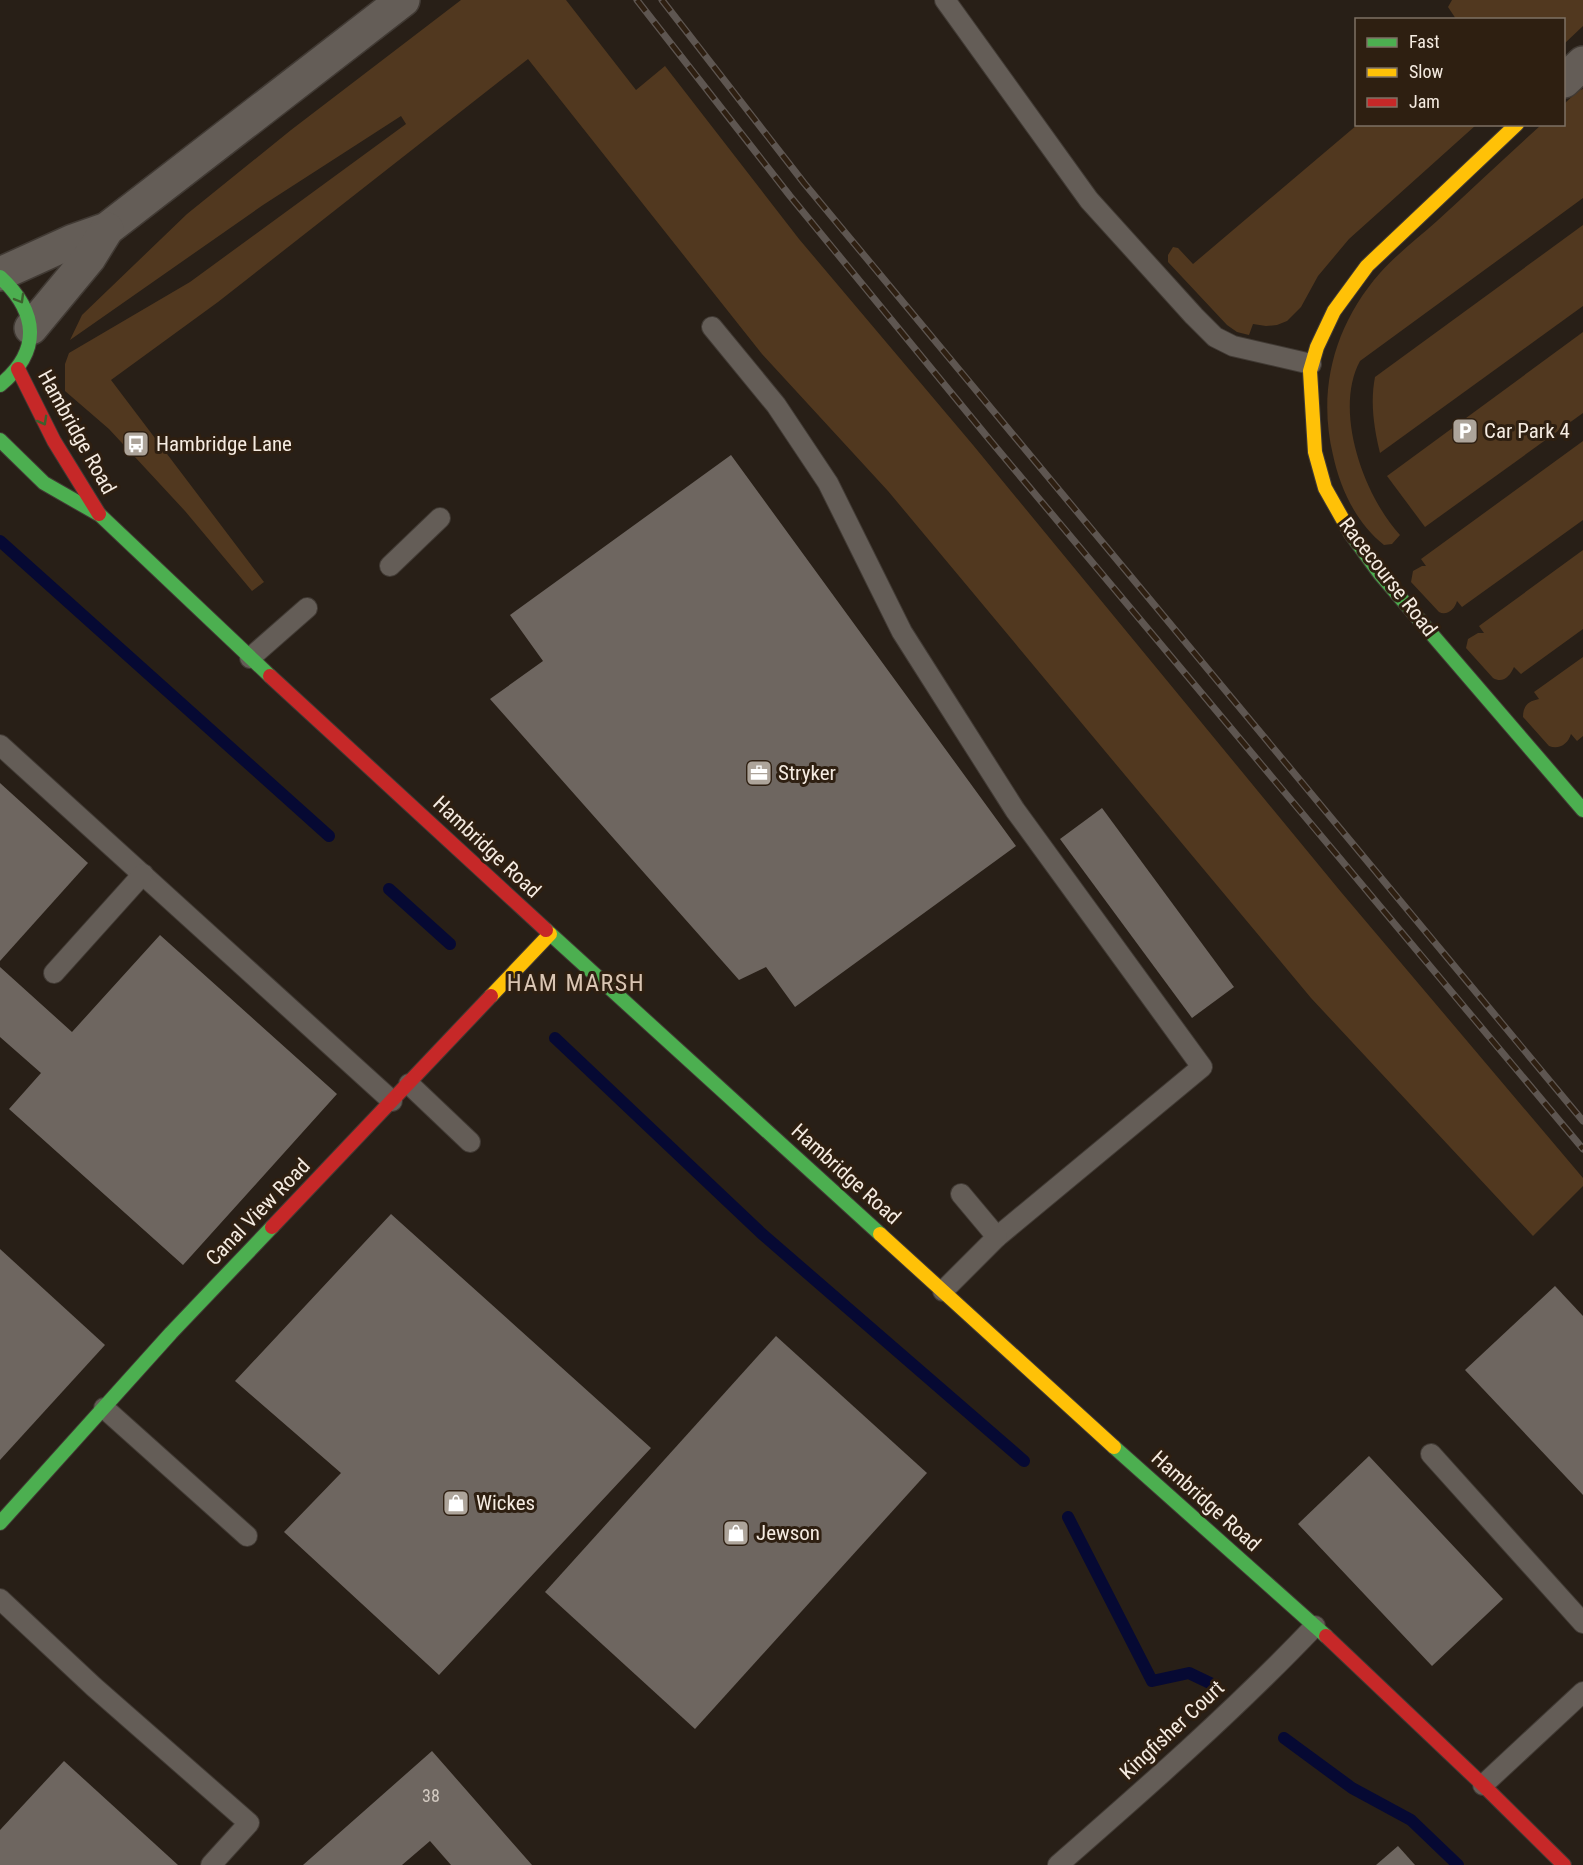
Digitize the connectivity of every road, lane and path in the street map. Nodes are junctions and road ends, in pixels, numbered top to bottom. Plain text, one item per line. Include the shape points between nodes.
1 (402, 0) edge
2 (945, 0) edge
3 (1583, 63) edge
4 (1565, 79) edge
5 (1515, 126) edge
6 (107, 229) junction
7 (0, 275) edge
8 (712, 327) dead end
9 (31, 328) junction
10 (1311, 364) junction
11 (18, 369) junction
12 (0, 385) edge
13 (0, 440) edge
14 (100, 515) junction
15 (440, 518) dead end
16 (390, 566) dead end
17 (307, 608) dead end
18 (250, 658) junction
19 (0, 745) edge
20 (1583, 810) edge
21 (144, 874) junction
22 (550, 934) junction
23 (54, 973) dead end
24 (409, 1084) junction
25 (392, 1101) junction
26 (470, 1142) dead end
27 (961, 1194) dead end
28 (997, 1237) junction
29 (943, 1291) junction
30 (104, 1408) junction
31 (1431, 1454) dead end
32 (0, 1523) edge
33 (247, 1536) dead end
34 (0, 1599) edge
35 (1583, 1623) edge
36 (1315, 1626) junction
37 (1583, 1692) edge
38 (1483, 1785) junction
39 (1553, 1861) edge
40 (212, 1865) edge
41 (1058, 1865) edge

1 - 6 street
2 - 10 lane via 1089,200 1215,337 1233,346
3 - 4 street
5 - 10 main road, Racecourse Road via 1344,292
6 - 7 street
6 - 9 street via 89,258
7 -> 9 main road via 19,295
8 - 28 lane via 776,405 828,483 902,632 1015,810 1202,1067
9 - 11 main road via 31,338
10 - 20 main road, Racecourse Road via 1315,454 1339,515 1380,574
11 - 12 main road
11 -> 14 main road, Hambridge Road via 49,432
13 - 14 main road, Hambridge Road via 44,483
14 - 18 main road, Hambridge Road
15 - 16 lane
17 - 18 lane
18 - 22 main road, Hambridge Road
19 - 21 lane
21 - 23 lane
21 - 25 lane
22 - 24 main road, Canal View Road
22 - 29 main road, Hambridge Road
24 - 25 main road, Canal View Road
24 - 26 lane
25 - 30 main road, Canal View Road
27 - 28 lane
28 - 29 lane
29 - 36 main road, Hambridge Road
30 - 32 main road, Canal View Road
30 - 33 lane
31 - 35 lane
34 - 40 lane via 249,1823
36 - 38 main road, Hambridge Road
36 - 41 lane, Kingfisher Court via 1197,1742
37 - 38 lane
38 - 39 main road, Hambridge Road

